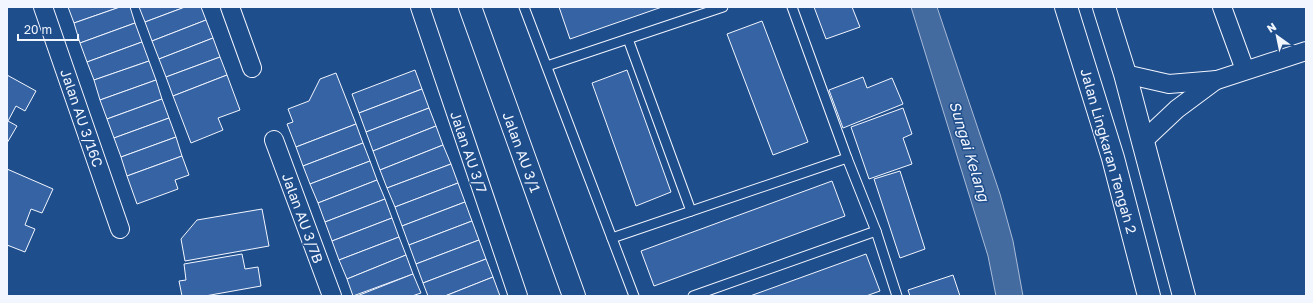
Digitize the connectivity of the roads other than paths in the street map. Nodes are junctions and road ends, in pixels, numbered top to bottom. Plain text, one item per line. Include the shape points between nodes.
1 (43, 7) edge
2 (230, 7) edge
3 (420, 7) edge
4 (470, 7) edge
5 (524, 7) edge
6 (723, 7) edge
7 (792, 7) edge
8 (1066, 7) edge
9 (1104, 7) edge
10 (1222, 7) edge
11 (628, 39) junction
12 (1306, 51) edge
13 (547, 66) junction
14 (252, 68) dead end
15 (1245, 70) junction
16 (1125, 74) junction
17 (1217, 80) junction
18 (274, 140) dead end
19 (1143, 141) junction
20 (847, 158) junction
21 (691, 211) junction
22 (120, 229) dead end
23 (876, 231) junction
24 (612, 238) junction
25 (332, 296) edge
26 (518, 296) edge
27 (574, 296) edge
28 (634, 296) edge
29 (693, 296) edge
30 (897, 296) edge
31 (1149, 296) edge
32 (1184, 296) edge

1 - 22 street, Jalan AU 3/16C
2 - 14 street
3 - 26 street, Jalan AU 3/7
4 - 27 main road, Jalan AU 3/1
5 - 13 lane
6 - 11 lane
7 - 20 lane
8 - 31 main road, Jalan Lingkaran Tengah 2 via 1113,158
9 - 16 main road
10 - 15 street
11 - 13 lane
11 - 21 lane
12 - 15 street
13 - 24 lane
15 - 17 street
16 - 17 street via 1169,84
16 - 19 main road
17 - 19 street via 1177,109
18 - 25 street, Jalan AU 3/7B
19 - 32 main road
20 - 21 lane
20 - 23 lane
21 - 24 lane
23 - 29 lane
23 - 30 lane
24 - 28 lane

